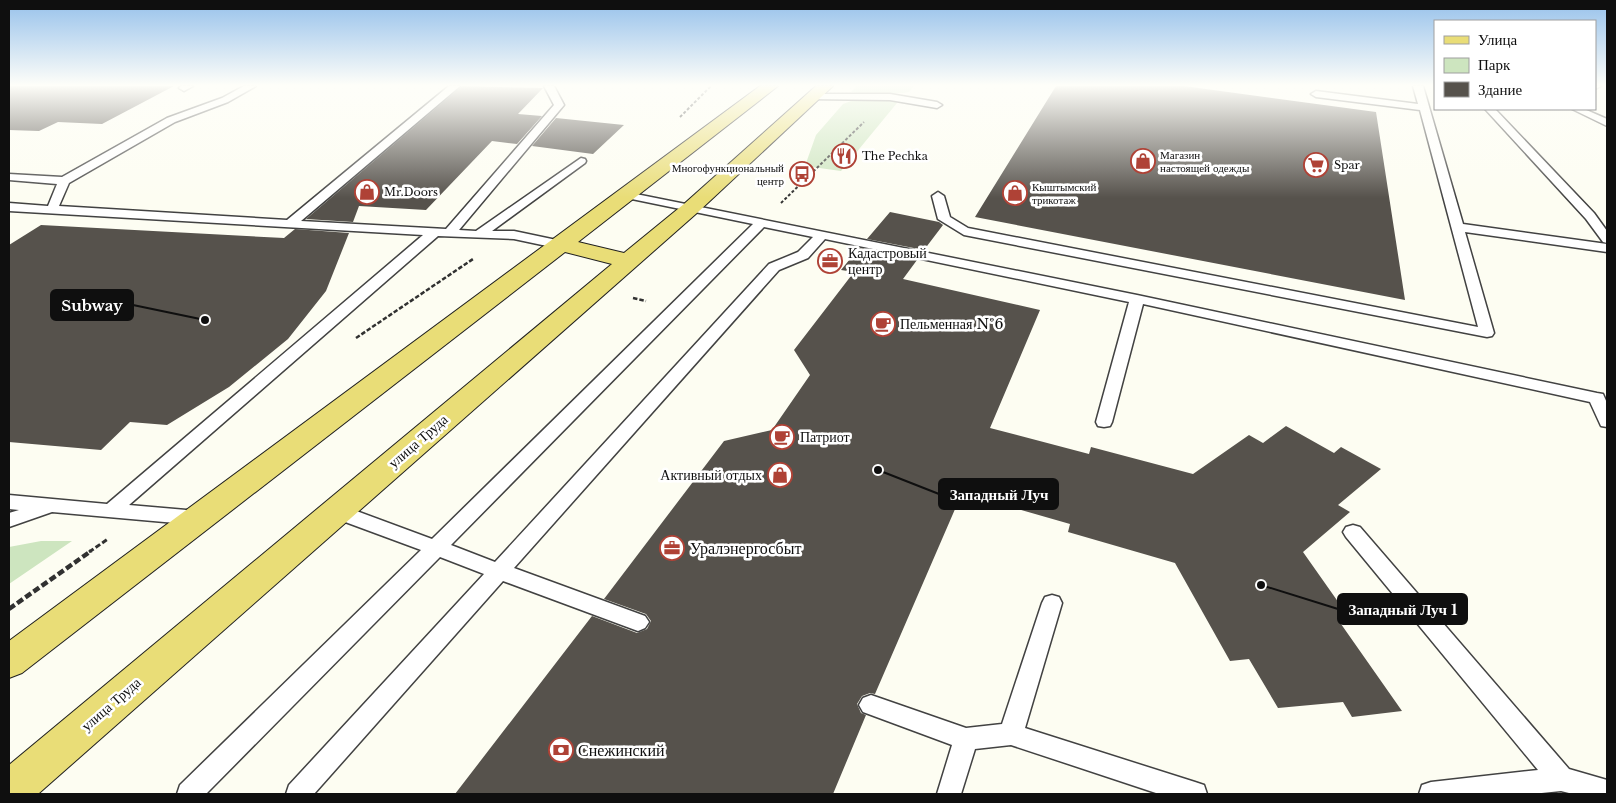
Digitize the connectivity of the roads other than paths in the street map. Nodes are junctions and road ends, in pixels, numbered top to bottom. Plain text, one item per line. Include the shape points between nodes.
1 (165, 123) edge
2 (410, 123) edge
3 (542, 123) edge
4 (720, 123) edge
5 (784, 123) edge
6 (1428, 123) edge
7 (1504, 123) edge
8 (581, 161) dead end
9 (9, 177) edge
10 (64, 181) junction
11 (626, 195) junction
12 (938, 196) dead end
13 (9, 207) edge
14 (691, 208) junction
15 (52, 210) junction
16 (761, 222) junction
17 (290, 224) junction
18 (1458, 228) junction
19 (442, 233) junction
20 (479, 235) junction
21 (822, 235) junction
22 (1607, 239) edge
23 (560, 245) junction
24 (1607, 248) edge
25 (629, 261) junction
26 (1137, 299) junction
27 (1104, 422) dead end
28 (1607, 422) edge
29 (9, 502) edge
30 (52, 505) junction
31 (110, 511) junction
32 (336, 511) junction
33 (200, 518) junction
34 (9, 520) edge
35 (1353, 532) dead end
36 (436, 547) junction
37 (500, 570) junction
38 (1052, 603) dead end
39 (638, 622) dead end
40 (9, 662) edge
41 (871, 705) dead end
42 (1011, 734) junction
43 (966, 739) junction
44 (1562, 779) junction
45 (9, 792) edge
46 (1607, 792) edge
47 (189, 794) edge
48 (298, 794) edge
49 (949, 794) edge
50 (1195, 794) edge
51 (1431, 794) edge

1 - 10 lane
2 - 17 lane
3 - 19 lane
4 - 11 main road
5 - 14 main road, улица Труда
6 - 18 lane
7 - 22 lane via 1590,216
8 - 20 lane
9 - 10 lane
10 - 15 lane
11 - 14 lane
11 - 23 main road
12 - 18 lane via 944,219 964,231 1487,333
13 - 15 lane
14 - 16 lane
14 - 25 main road, улица Труда
15 - 17 lane
16 - 21 lane
16 - 36 lane
17 - 19 lane
18 - 24 lane
19 - 20 lane
19 - 31 lane
20 - 23 lane via 514,235
21 - 26 lane
21 - 37 lane via 803,255 774,267
23 - 25 main road
23 - 33 main road
25 - 32 main road, улица Труда
26 - 27 lane
26 - 28 lane via 1596,398
29 - 30 lane
30 - 31 lane
30 - 34 lane
31 - 33 lane
32 - 36 lane
32 - 45 main road, улица Труда
33 - 40 main road
35 - 44 lane
36 - 37 lane
36 - 47 lane
37 - 39 lane
37 - 48 lane
38 - 42 lane
41 - 43 lane
42 - 43 lane
42 - 50 lane
43 - 49 lane
44 - 46 lane
44 - 51 lane

